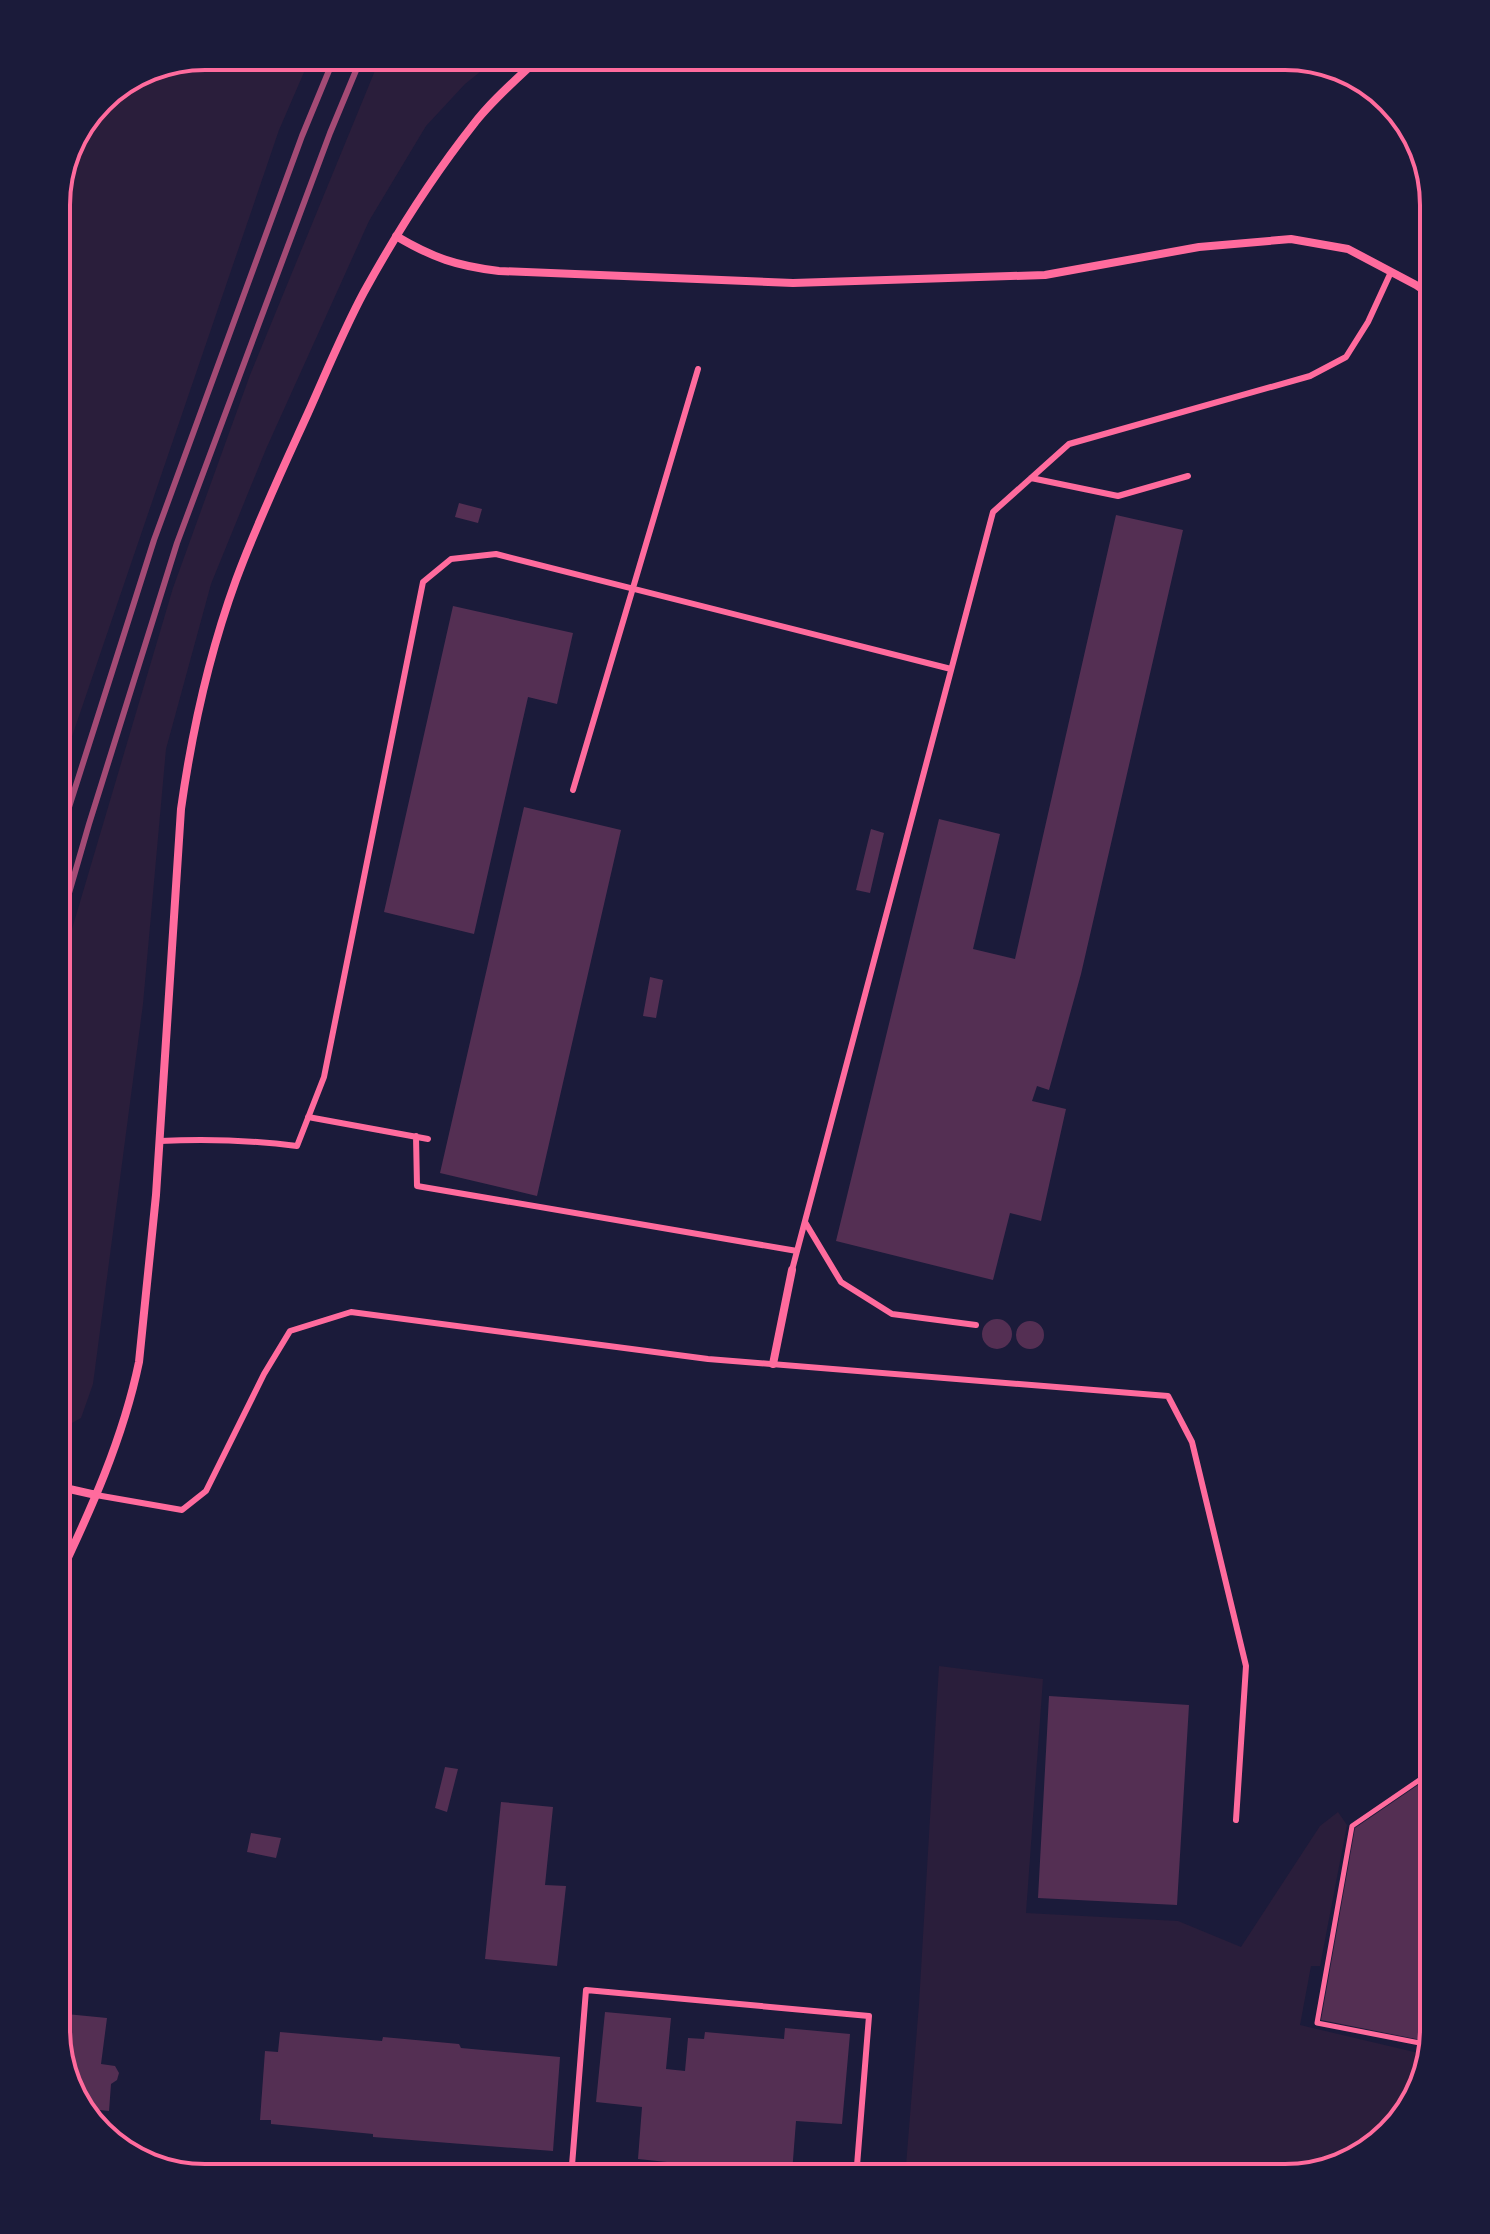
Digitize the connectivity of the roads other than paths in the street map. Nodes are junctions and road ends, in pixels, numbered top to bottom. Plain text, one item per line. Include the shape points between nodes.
1 (527, 70) edge
2 (396, 236) junction
3 (1391, 272) junction
4 (1420, 289) edge
5 (698, 369) dead end
6 (1188, 476) dead end
7 (1031, 478) junction
8 (632, 588) junction
9 (951, 669) junction
10 (573, 790) dead end
11 (308, 1117) junction
12 (416, 1136) junction
13 (428, 1139) dead end
14 (160, 1141) junction
15 (805, 1222) junction
16 (797, 1251) junction
17 (792, 1270) joint
18 (976, 1325) dead end
19 (773, 1364) junction
20 (70, 1489) edge
21 (96, 1495) junction
22 (70, 1552) edge
23 (1236, 1820) dead end
24 (572, 2164) edge
25 (857, 2164) edge

1 - 2 street via 475,121
2 - 3 street via 437,259 488,270 793,283 1045,275 1199,247 1291,239 1348,249
2 - 14 street via 363,294 274,488 236,581 202,691 181,809
3 - 4 street
3 - 7 lane via 1346,357 1310,376 1069,444
5 - 8 lane
6 - 7 lane via 1118,496
7 - 9 lane via 993,512
8 - 9 lane
8 - 10 lane
8 - 11 lane via 496,554 451,559 423,582 324,1077
9 - 15 lane
11 - 12 lane
11 - 14 lane via 297,1146
12 - 13 lane
12 - 16 lane via 417,1186
14 - 21 street via 139,1362
15 - 16 lane
15 - 18 lane via 841,1282 892,1314
16 - 17 lane
17 - 19 street
19 - 21 lane via 351,1312 290,1331 206,1491 182,1510
19 - 23 lane via 1168,1396 1192,1442 1246,1666
20 - 21 street
21 - 22 street
24 - 25 lane via 586,1990 869,2016

